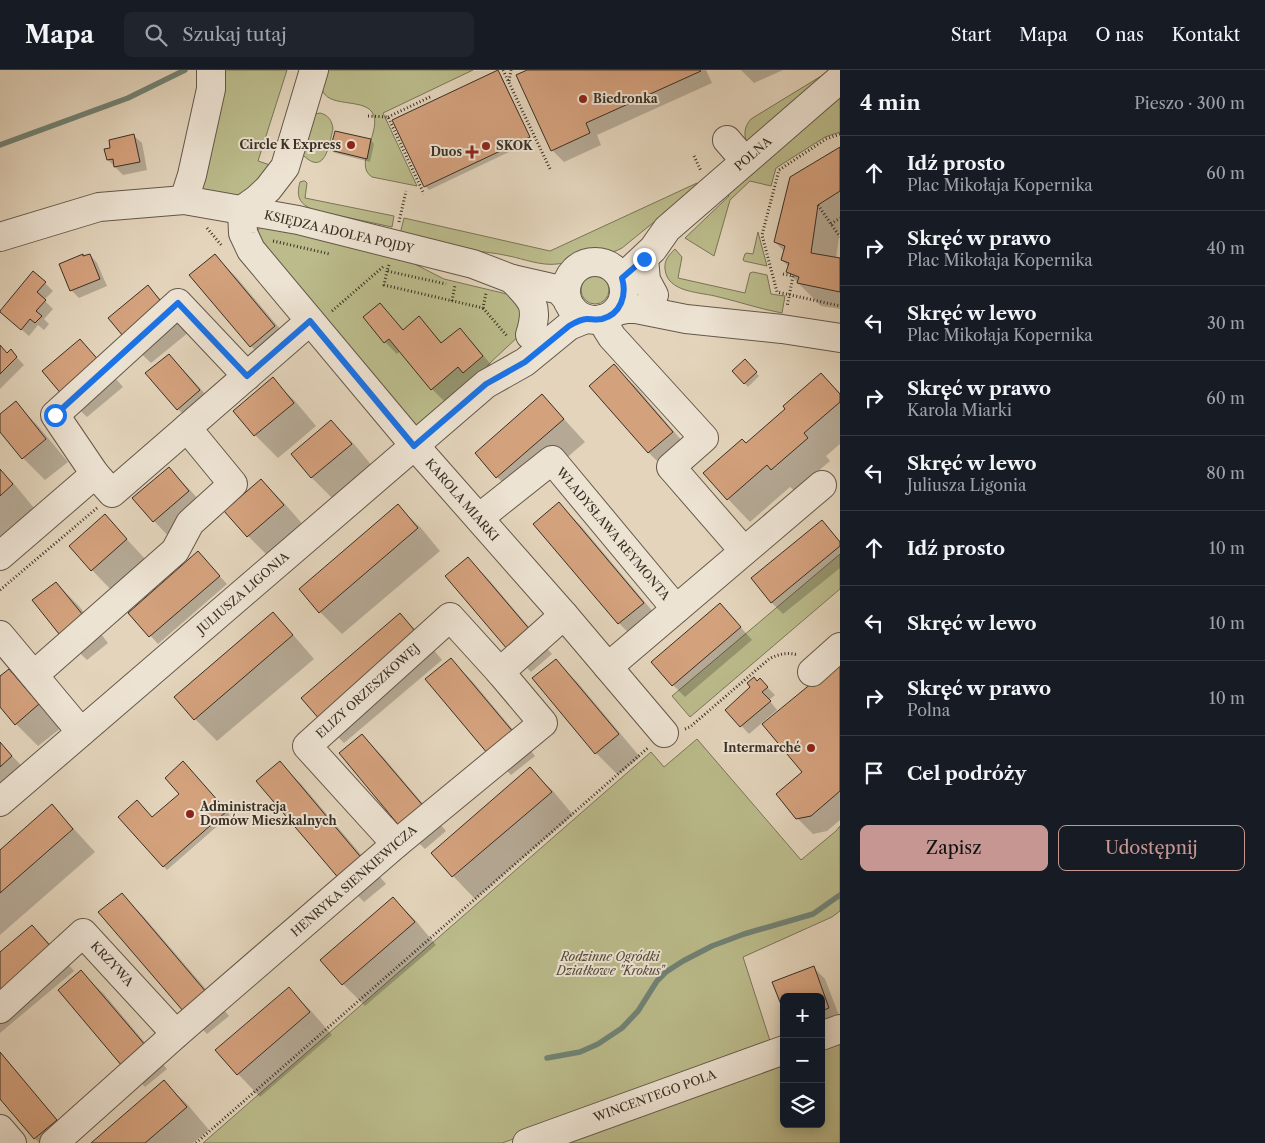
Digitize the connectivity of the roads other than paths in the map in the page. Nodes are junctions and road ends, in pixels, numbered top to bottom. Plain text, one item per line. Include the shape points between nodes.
1 (211, 70) edge
2 (314, 70) edge
3 (840, 79) edge
4 (727, 140) dead end
5 (745, 161) junction
6 (285, 167) junction
7 (184, 200) junction
8 (242, 210) junction
9 (298, 220) junction
10 (667, 229) junction
11 (0, 237) edge
12 (644, 259) junction
13 (473, 264) junction
14 (574, 270) junction
15 (512, 279) junction
16 (654, 295) junction
17 (610, 297) junction
18 (566, 298) junction
19 (310, 321) junction
20 (782, 329) junction
21 (530, 335) junction
22 (840, 338) edge
23 (247, 376) junction
24 (486, 384) junction
25 (187, 428) junction
26 (414, 446) junction
27 (95, 474) junction
28 (822, 484) dead end
29 (479, 518) junction
30 (744, 551) junction
31 (0, 556) edge
32 (676, 609) junction
33 (564, 615) junction
34 (0, 635) edge
35 (840, 648) edge
36 (608, 667) junction
37 (500, 672) junction
38 (812, 672) road end
39 (34, 676) junction
40 (81, 732) junction
41 (664, 734) road end
42 (0, 802) edge
43 (396, 844) junction
44 (0, 1009) edge
45 (840, 1030) edge
46 (176, 1034) junction
47 (825, 1035) edge
48 (780, 1051) edge
49 (0, 1130) edge
50 (12, 1143) edge
51 (54, 1143) edge
52 (527, 1143) edge

1 - 7 street via 211,89
2 - 6 street
3 - 5 street, POLNA
4 - 5 street
5 - 10 street, POLNA
6 - 8 street via 268,189
6 - 9 street via 289,200
7 - 8 street, KSIĘDZA ADOLFA POJDY
7 - 11 street, KSIĘDZA ADOLFA POJDY via 99,207
8 - 9 street, KSIĘDZA ADOLFA POJDY
8 - 19 street, KAROLA MIARKI via 243,233 251,250
9 - 13 street, KSIĘDZA ADOLFA POJDY
10 - 12 street, POLNA
10 - 17 street, POLNA via 638,244
12 - 16 street via 646,280
12 - 17 street, POLNA
13 - 14 street, KSIĘDZA ADOLFA POJDY via 554,273
13 - 15 street, KSIĘDZA ADOLFA POJDY
14 - 17 street via 586,263 603,262
14 - 18 street via 566,284
15 - 18 street, KSIĘDZA ADOLFA POJDY via 556,289
15 - 21 street via 533,306 535,318
16 - 17 street
16 - 20 street
17 - 18 street via 580,316
17 - 20 street via 626,309
17 - 24 street, JULIUSZA LIGONIA via 525,362
17 - 30 street via 607,330 704,438 671,467
18 - 21 street, JULIUSZA LIGONIA
19 - 23 street
19 - 26 street, KAROLA MIARKI
20 - 22 street
21 - 24 street, JULIUSZA LIGONIA via 514,349
23 - 25 street
23 - 27 street via 178,303 55,415
24 - 26 street, JULIUSZA LIGONIA
25 - 27 street via 112,493
25 - 39 street via 233,484 190,523 175,551
26 - 29 street, KAROLA MIARKI
26 - 40 street, JULIUSZA LIGONIA
27 - 31 street
28 - 30 street, WŁADYSŁAWA REYMONTA
29 - 32 street, WŁADYSŁAWA REYMONTA via 552,460
29 - 33 street, KAROLA MIARKI
30 - 32 street, WŁADYSŁAWA REYMONTA
32 - 36 street, WŁADYSŁAWA REYMONTA
33 - 36 street, KAROLA MIARKI
33 - 37 street
34 - 39 street
35 - 38 street
36 - 41 street, KAROLA MIARKI
37 - 43 street, HENRYKA SIENKIEWICZA via 543,723
37 - 43 street, ELIZY ORZESZKOWEJ via 450,617 307,746
39 - 40 street
40 - 42 street, JULIUSZA LIGONIA
43 - 46 street, HENRYKA SIENKIEWICZA
44 - 46 street, KRZYWA via 84,933
45 - 47 street
46 - 51 street, HENRYKA SIENKIEWICZA
48 - 52 street, WINCENTEGO POLA
49 - 50 street

